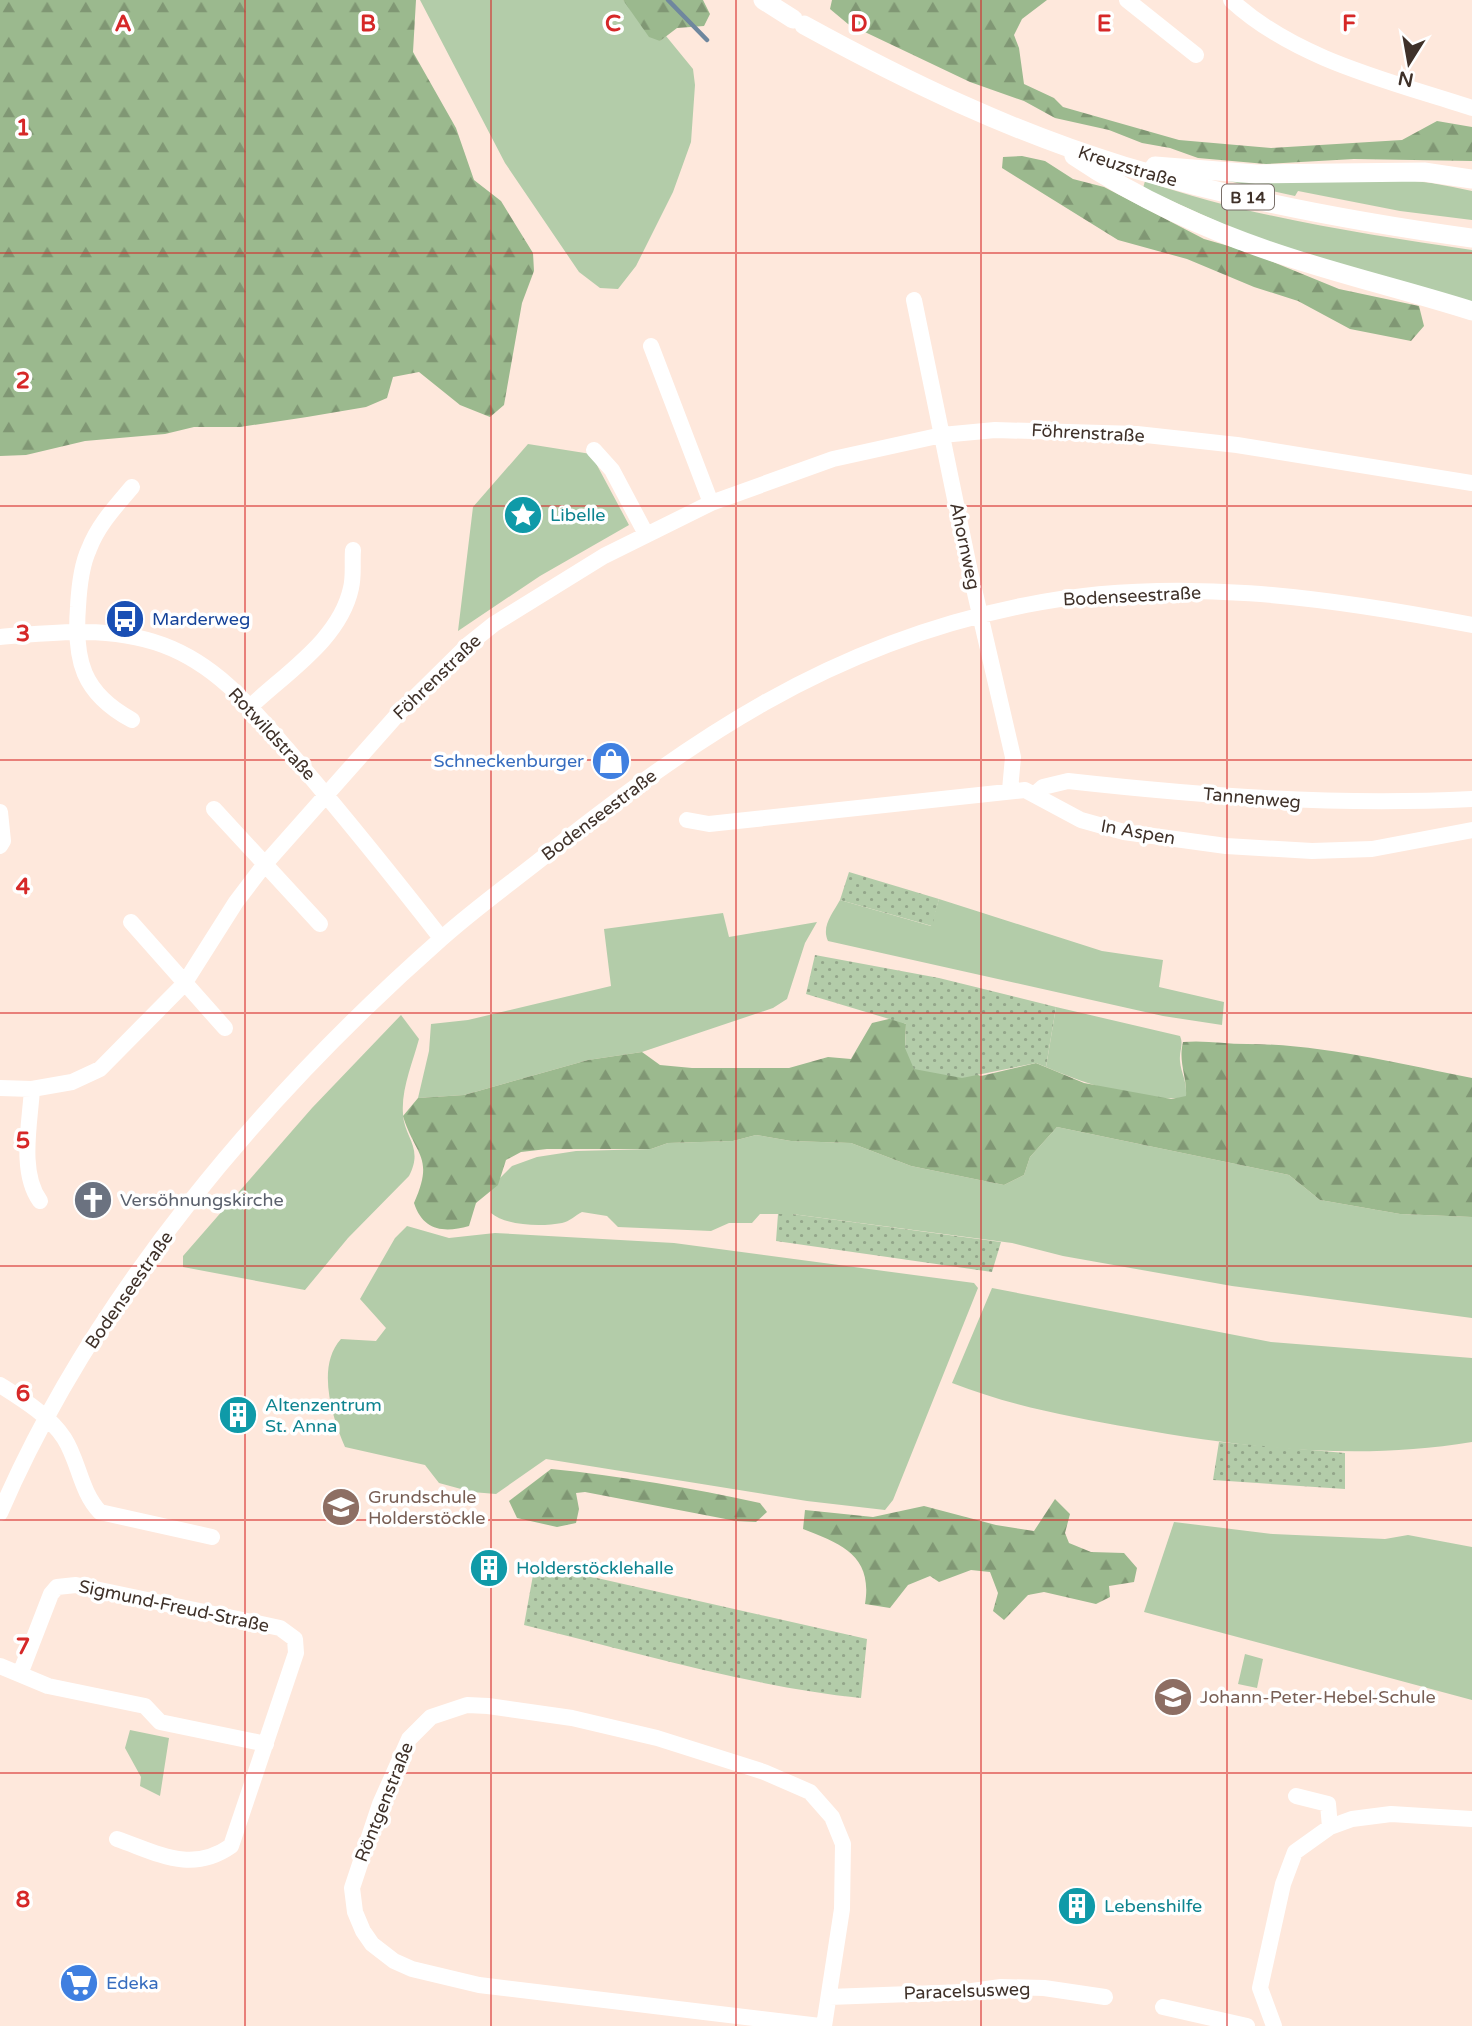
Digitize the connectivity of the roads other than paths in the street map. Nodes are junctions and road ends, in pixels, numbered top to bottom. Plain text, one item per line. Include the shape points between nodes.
1 (763, 0) edge
2 (1127, 0) edge
3 (1231, 0) edge
4 (1196, 55) dead end
5 (1472, 108) edge
6 (1053, 142) junction
7 (1123, 165) junction
8 (1472, 179) edge
9 (1472, 238) edge
10 (914, 300) dead end
11 (1472, 312) edge
12 (651, 346) dead end
13 (942, 436) junction
14 (594, 450) dead end
15 (1472, 483) edge
16 (132, 487) dead end
17 (711, 503) junction
18 (646, 534) junction
19 (353, 550) dead end
20 (980, 617) junction
21 (1472, 625) edge
22 (76, 632) junction
23 (0, 636) edge
24 (251, 706) junction
25 (132, 720) dead end
26 (1010, 790) junction
27 (1035, 794) junction
28 (328, 795) junction
29 (1472, 799) edge
30 (214, 809) dead end
31 (0, 813) edge
32 (687, 820) dead end
33 (1472, 830) edge
34 (0, 846) edge
35 (265, 864) junction
36 (131, 922) dead end
37 (320, 923) dead end
38 (441, 938) junction
39 (184, 984) junction
40 (225, 1028) dead end
41 (0, 1088) edge
42 (32, 1089) junction
43 (40, 1201) dead end
44 (0, 1385) edge
45 (47, 1420) junction
46 (0, 1513) edge
47 (212, 1537) dead end
48 (0, 1666) edge
49 (20, 1674) junction
50 (266, 1744) junction
51 (1296, 1796) dead end
52 (1328, 1804) junction
53 (1373, 1815) junction
54 (1472, 1819) edge
55 (1330, 1827) junction
56 (117, 1839) dead end
57 (829, 1997) junction
58 (1105, 1997) dead end
59 (1163, 2007) dead end
60 (822, 2026) edge
61 (1247, 2026) edge
62 (1274, 2026) edge

1 - 6 main road, Kreuzstraße / B 14 via 945,97
2 - 4 street
3 - 5 street via 1250,17 1329,59
6 - 7 main road, Kreuzstraße / B 14
6 - 11 main road via 1127,188 1233,236 1303,262
7 - 8 main road via 1256,174 1424,172
7 - 9 main road, Kreuzstraße / B 14 via 1319,214
10 - 13 street, Ahornweg
12 - 17 street
13 - 15 street, Föhrenstraße via 1035,429 1137,434 1237,445
13 - 17 street, Föhrenstraße via 833,459
13 - 20 street, Ahornweg
14 - 18 street via 612,470
16 - 22 street via 106,517 88,550
17 - 18 street, Föhrenstraße
18 - 28 street, Föhrenstraße via 516,609 469,644
19 - 24 street via 351,587 342,615 315,648
20 - 21 street, Bodenseestraße via 1028,604 1107,595 1204,592 1334,602
20 - 26 street, Ahornweg via 1013,757
20 - 38 street, Bodenseestraße via 897,638 757,705 621,795
22 - 23 street, Rotwildstraße
22 - 24 street, Rotwildstraße via 123,635 164,645 215,674
22 - 25 street via 77,656 85,675 104,700
24 - 28 street, Rotwildstraße
26 - 27 street, In Aspen
26 - 32 street, In Aspen via 709,824
27 - 29 street, Tannenweg via 1043,786 1068,781 1283,802 1382,804
27 - 33 street, In Aspen via 1081,820 1124,832 1226,846 1372,849
28 - 35 street, Föhrenstraße
28 - 38 street, Rotwildstraße
30 - 35 street
31 - 34 street
35 - 37 street
35 - 39 street, Föhrenstraße
36 - 39 street
38 - 45 street, Bodenseestraße via 346,1030 218,1170 100,1328
39 - 40 street
39 - 42 street, Föhrenstraße via 100,1069 72,1082
41 - 42 street, Föhrenstraße
42 - 43 street via 30,1188
44 - 45 street
45 - 46 street, Bodenseestraße
45 - 47 street via 63,1435 86,1493 100,1512
48 - 49 street
49 - 50 street via 48,1686 145,1706 160,1722
49 - 50 street, Sigmund-Freud-Straße via 51,1594 63,1585 280,1628 295,1639 296,1653
50 - 56 street, Sigmund-Freud-Straße via 231,1846 214,1858 183,1861
51 - 52 street
52 - 53 street
52 - 55 street
53 - 54 street
53 - 55 street
55 - 62 street via 1295,1852 1283,1884 1260,1988
57 - 58 street, Paracelsusweg via 1001,1987
57 - 60 street, Röntgenstraße
57 - 60 street, Röntgenstraße via 842,1909 843,1844 832,1817 810,1792 764,1772 657,1738 572,1718 488,1706 467,1706 431,1717 408,1739 352,1888 363,1931 394,1961 479,1985
59 - 61 street

